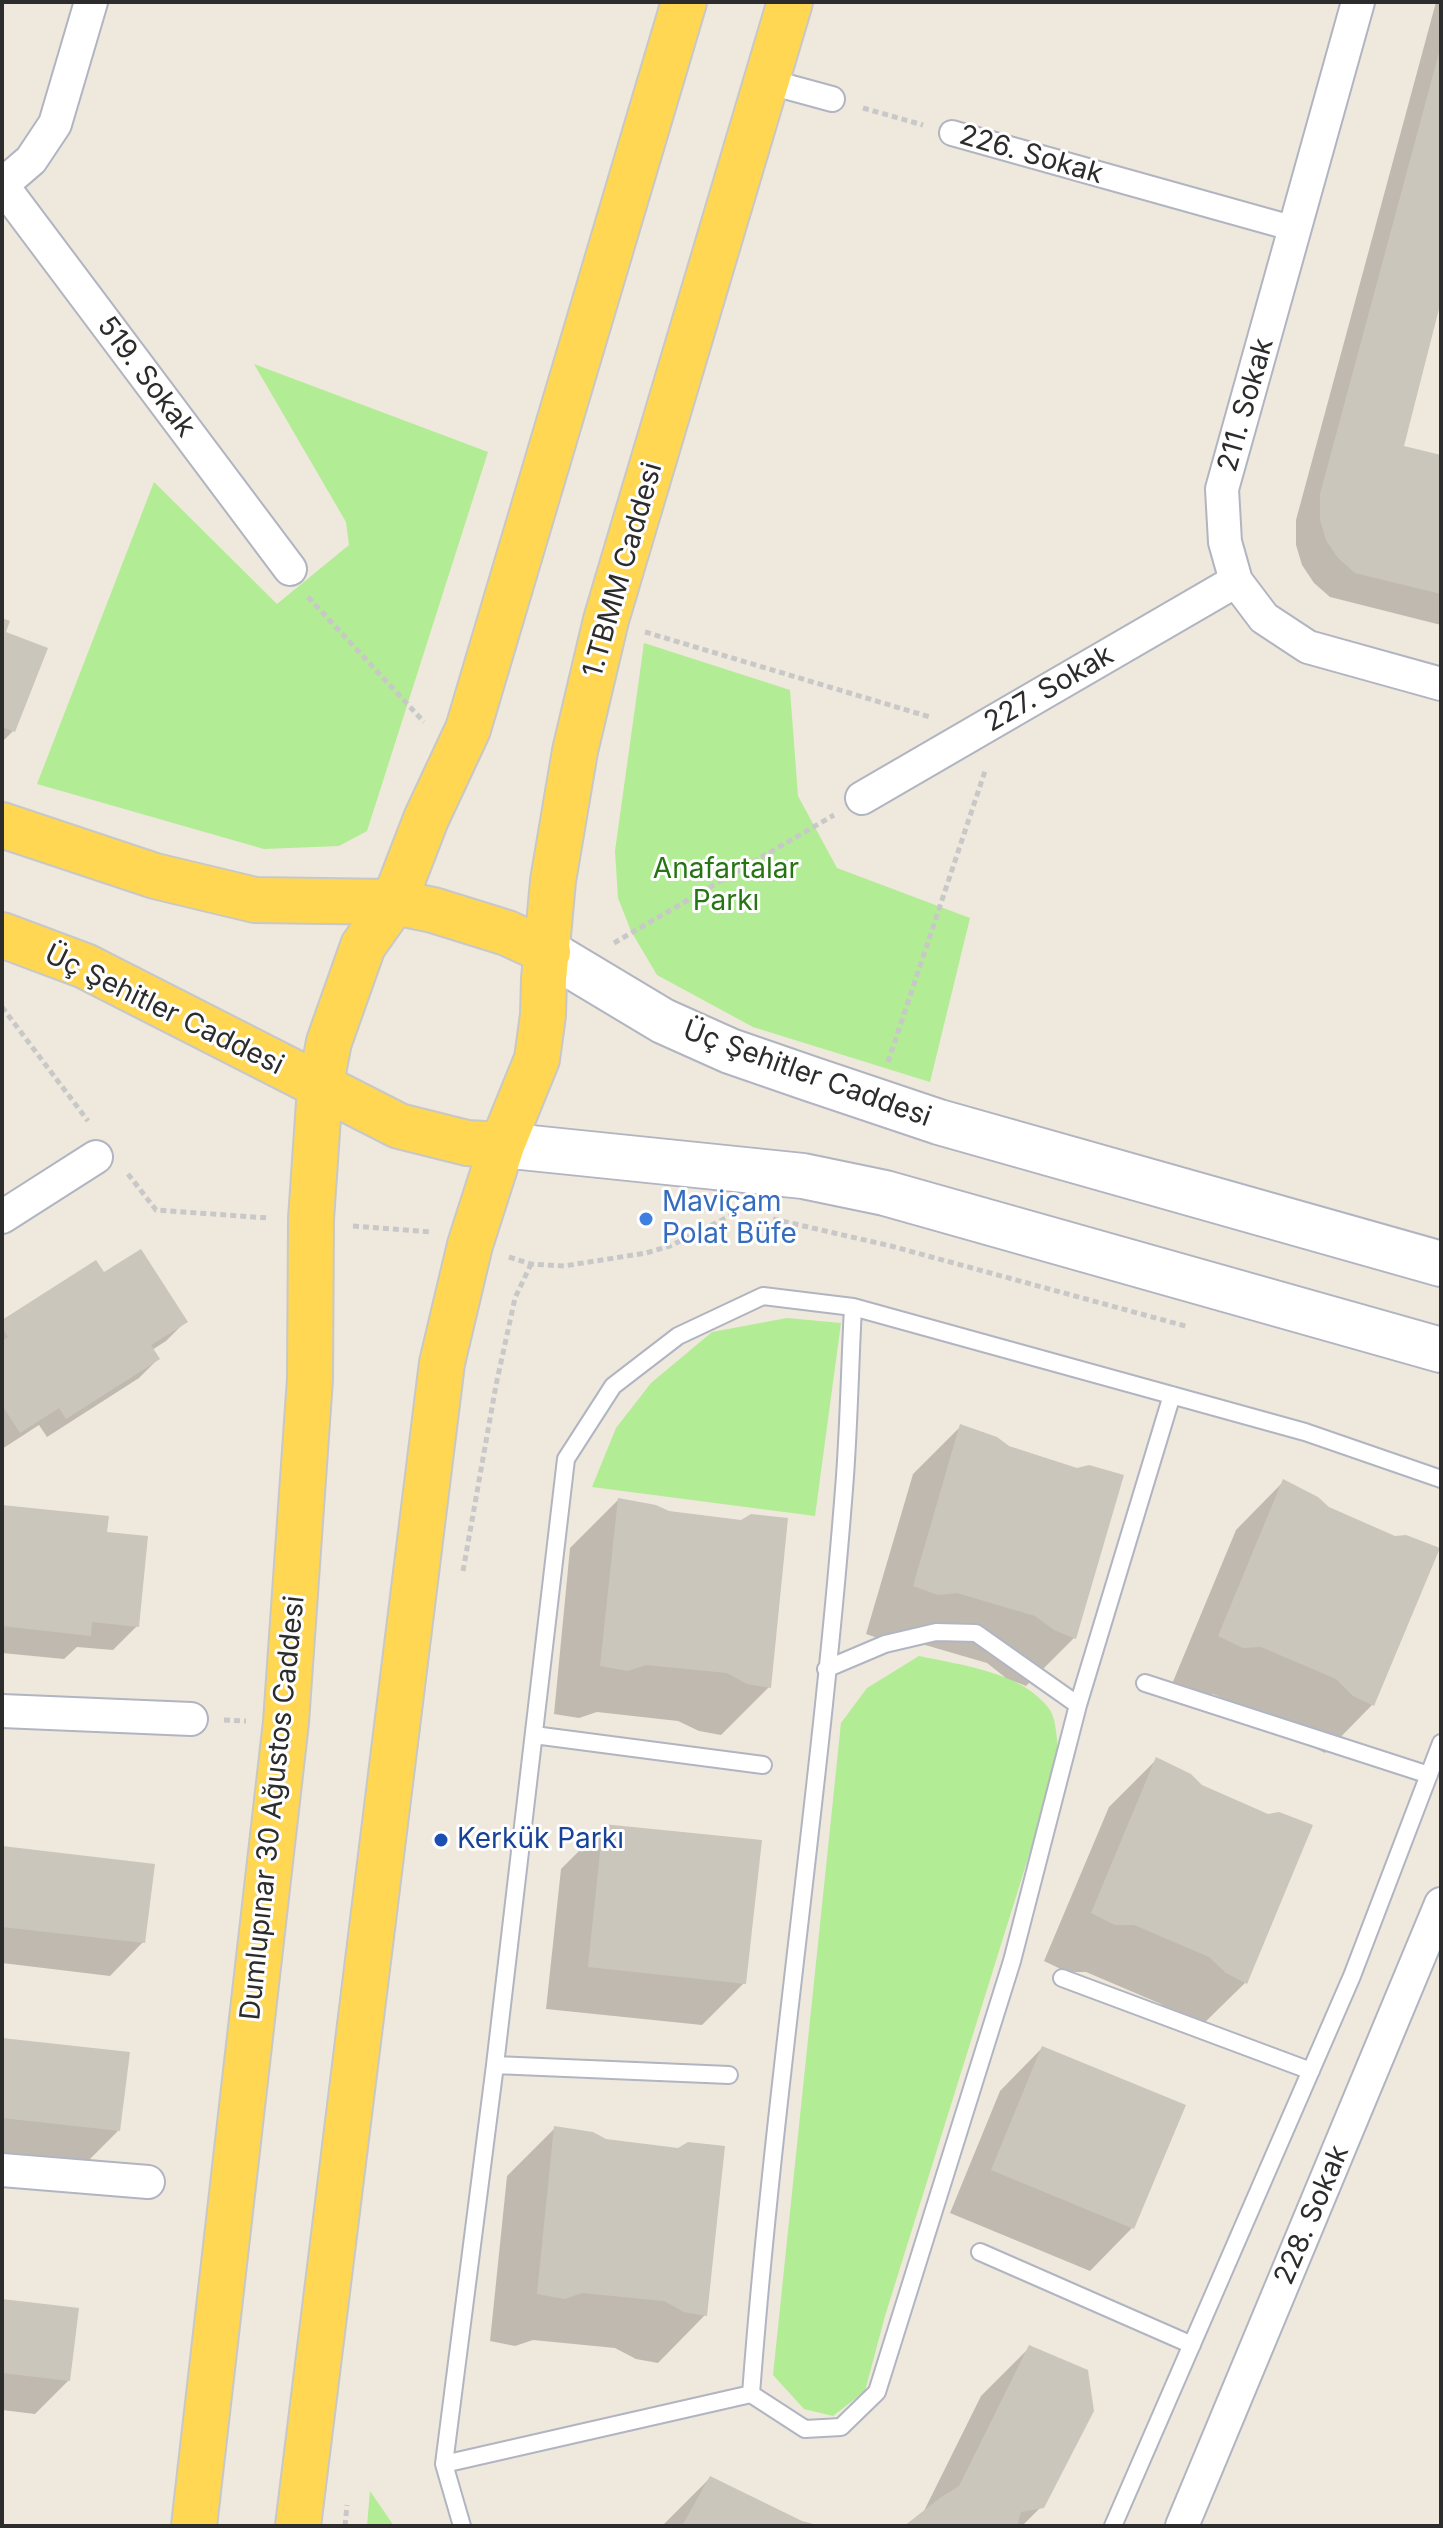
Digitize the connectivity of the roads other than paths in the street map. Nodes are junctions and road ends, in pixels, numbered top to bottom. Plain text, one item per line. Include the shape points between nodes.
1 (91, 2) edge
2 (684, 2) edge
3 (790, 2) edge
4 (1358, 2) edge
5 (766, 81) junction
6 (832, 99) road end
7 (952, 133) road end
8 (2, 185) edge
9 (1295, 229) junction
10 (290, 569) road end
11 (1236, 581) junction
12 (1441, 684) edge
13 (862, 798) dead end
14 (2, 825) edge
15 (394, 902) junction
16 (2, 935) edge
17 (548, 952) junction
18 (320, 1088) junction
19 (502, 1145) junction
20 (96, 1157) dead end
21 (2, 1217) edge
22 (1441, 1264) edge
23 (853, 1307) junction
24 (1441, 1350) edge
25 (1172, 1395) junction
26 (1441, 1479) edge
27 (826, 1669) junction
28 (1145, 1683) dead end
29 (1078, 1705) junction
30 (2, 1711) edge
31 (191, 1719) road end
32 (534, 1735) junction
33 (1441, 1743) edge
34 (763, 1765) dead end
35 (1429, 1775) junction
36 (1441, 1904) edge
37 (1062, 1978) dead end
38 (495, 2065) junction
39 (1311, 2071) junction
40 (729, 2075) dead end
41 (2, 2170) edge
42 (148, 2182) dead end
43 (980, 2252) dead end
44 (1192, 2345) junction
45 (751, 2394) junction
46 (444, 2464) junction
47 (194, 2526) edge
48 (298, 2526) edge
49 (462, 2526) edge
50 (1113, 2526) edge
51 (1182, 2526) edge

1 - 8 street via 55,124 31,160
2 - 15 main road via 468,729
3 - 5 main road, 1.TBMM Caddesi
4 - 9 street, 211. Sokak
5 - 6 street
5 - 17 main road, 1.TBMM Caddesi via 606,620 575,751 553,881
7 - 9 street, 226. Sokak
8 - 10 street, 519. Sokak
9 - 11 street, 211. Sokak via 1222,489 1225,542
11 - 12 street, 211. Sokak via 1264,618 1308,647
11 - 13 street, 227. Sokak
14 - 15 main road, Üç Şehitler Caddesi via 155,876 255,900
15 - 17 main road, Üç Şehitler Caddesi via 507,933
15 - 18 main road via 363,946 349,981
16 - 18 main road, Üç Şehitler Caddesi via 85,966
17 - 19 main road, 1.TBMM Caddesi via 537,1059
17 - 22 main road, Üç Şehitler Caddesi via 663,1021 730,1051 939,1122
18 - 19 main road, Üç Şehitler Caddesi via 399,1126 467,1143
18 - 47 main road, Dumlupınar 30 Ağustos Caddesi via 311,1219 310,1379 286,1722
19 - 24 main road, Üç Şehitler Caddesi via 803,1176 885,1193
19 - 48 main road via 470,1245 442,1363
20 - 21 street
23 - 25 lane
23 - 27 lane via 845,1475
23 - 32 lane via 763,1296 678,1336 613,1386 566,1459
25 - 26 lane via 1305,1432
25 - 29 lane
27 - 29 lane via 885,1644 936,1632 976,1633
27 - 45 lane via 763,2238
28 - 35 lane
29 - 45 lane via 1012,1961 877,2392 841,2427 805,2429
30 - 31 street
32 - 34 lane
32 - 38 lane
33 - 35 lane
35 - 39 lane
36 - 51 street, 228. Sokak
37 - 39 lane
38 - 40 lane
38 - 46 lane
39 - 44 lane
41 - 42 street
43 - 44 lane
44 - 50 lane
45 - 46 lane
46 - 49 lane

